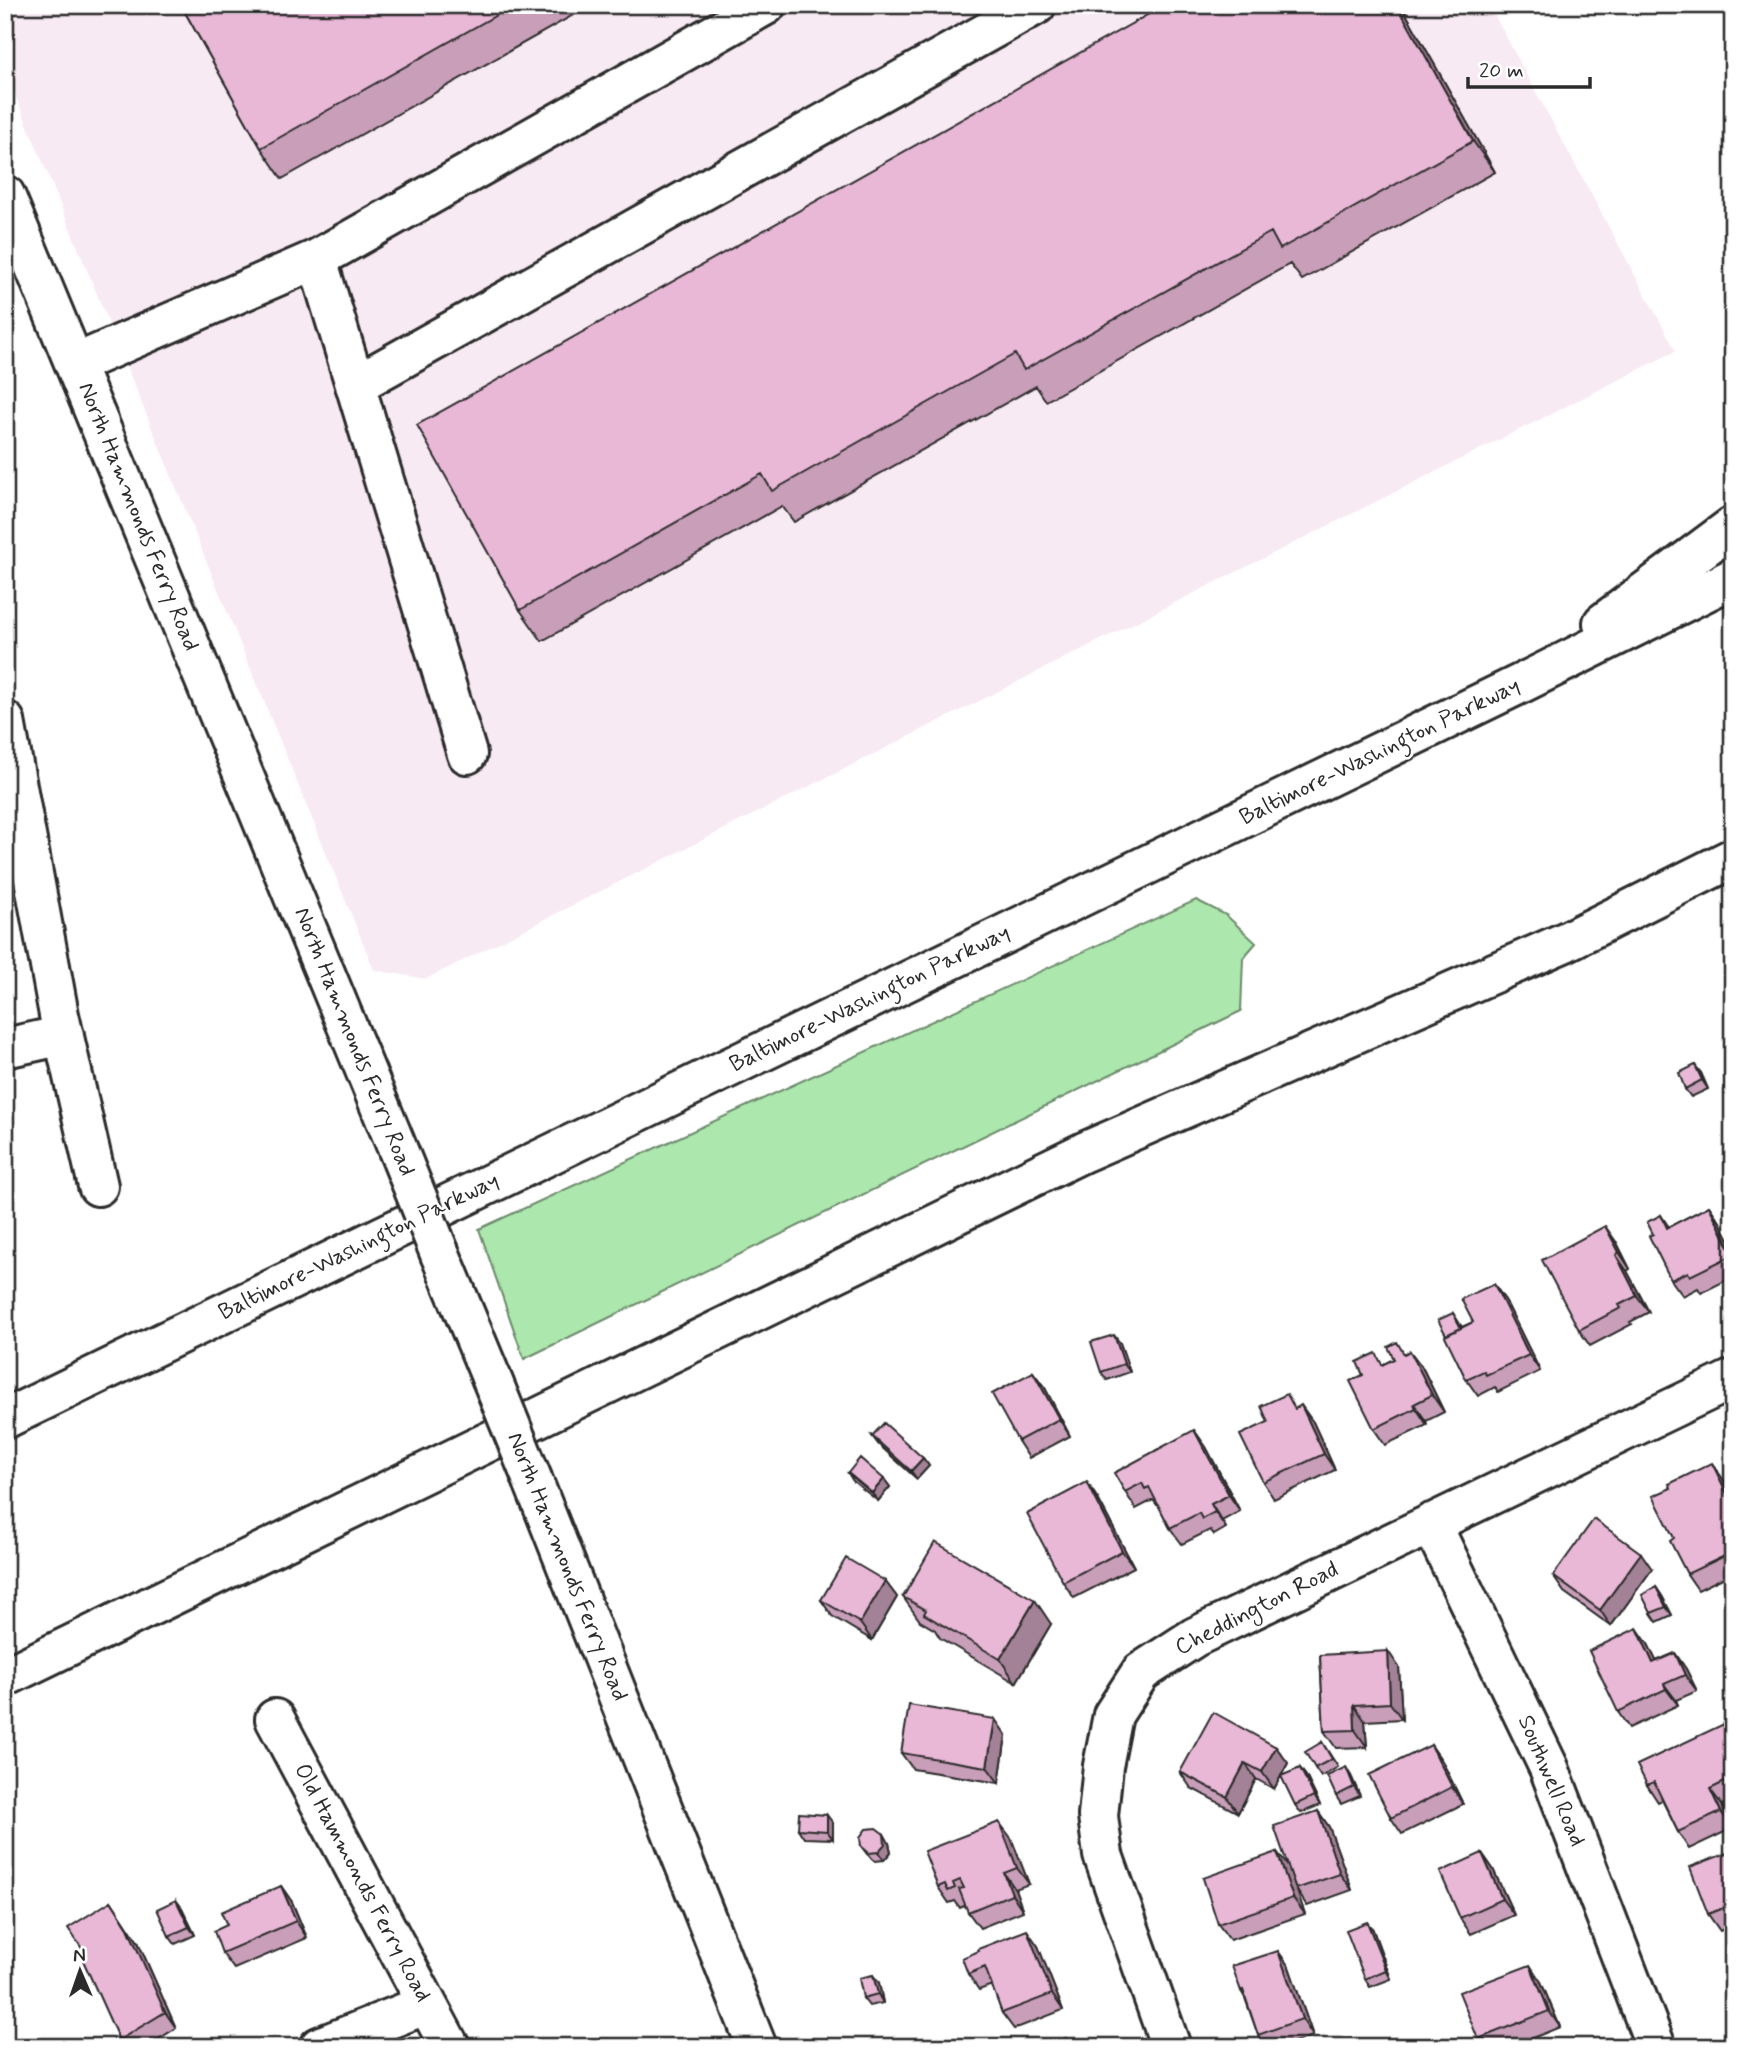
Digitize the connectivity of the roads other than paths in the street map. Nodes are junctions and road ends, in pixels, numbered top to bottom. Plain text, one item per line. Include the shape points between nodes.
1 (766, 5) edge
2 (1036, 5) edge
3 (5, 195) edge
4 (317, 259) junction
5 (75, 364) junction
6 (355, 385) junction
7 (1733, 526) edge
8 (1733, 578) edge
9 (1524, 682) junction
10 (5, 721) edge
11 (467, 754) dead end
12 (1733, 858) edge
13 (1733, 869) edge
14 (1565, 942) junction
15 (64, 1035) junction
16 (5, 1048) edge
17 (98, 1186) dead end
18 (1733, 1379) edge
19 (5, 1419) edge
20 (1431, 1523) junction
21 (5, 1677) edge
22 (275, 1719) dead end
23 (427, 2004) junction
24 (319, 2047) edge
25 (450, 2047) edge
26 (757, 2047) edge
27 (1171, 2047) edge
28 (1656, 2047) edge

1 - 4 main road
2 - 6 main road
3 - 5 main road, North Hammonds Ferry Road
4 - 5 main road
4 - 6 main road
5 - 26 main road, North Hammonds Ferry Road, bridge via 491,1377
6 - 11 main road
7 - 9 main road
8 - 9 main road, Baltimore-Washington Parkway
9 - 19 main road, Baltimore-Washington Parkway
10 - 15 main road
12 - 14 main road
13 - 14 main road
14 - 21 main road via 1084,1152
15 - 16 main road
15 - 17 main road
18 - 20 main road, Cheddington Road
20 - 27 main road, Cheddington Road via 1195,1637 1141,1672 1113,1715 1098,1816 1103,1855
20 - 28 main road, Southwell Road via 1549,1768
22 - 23 main road, Old Hammonds Ferry Road
23 - 24 main road
23 - 25 main road, Old Hammonds Ferry Road

